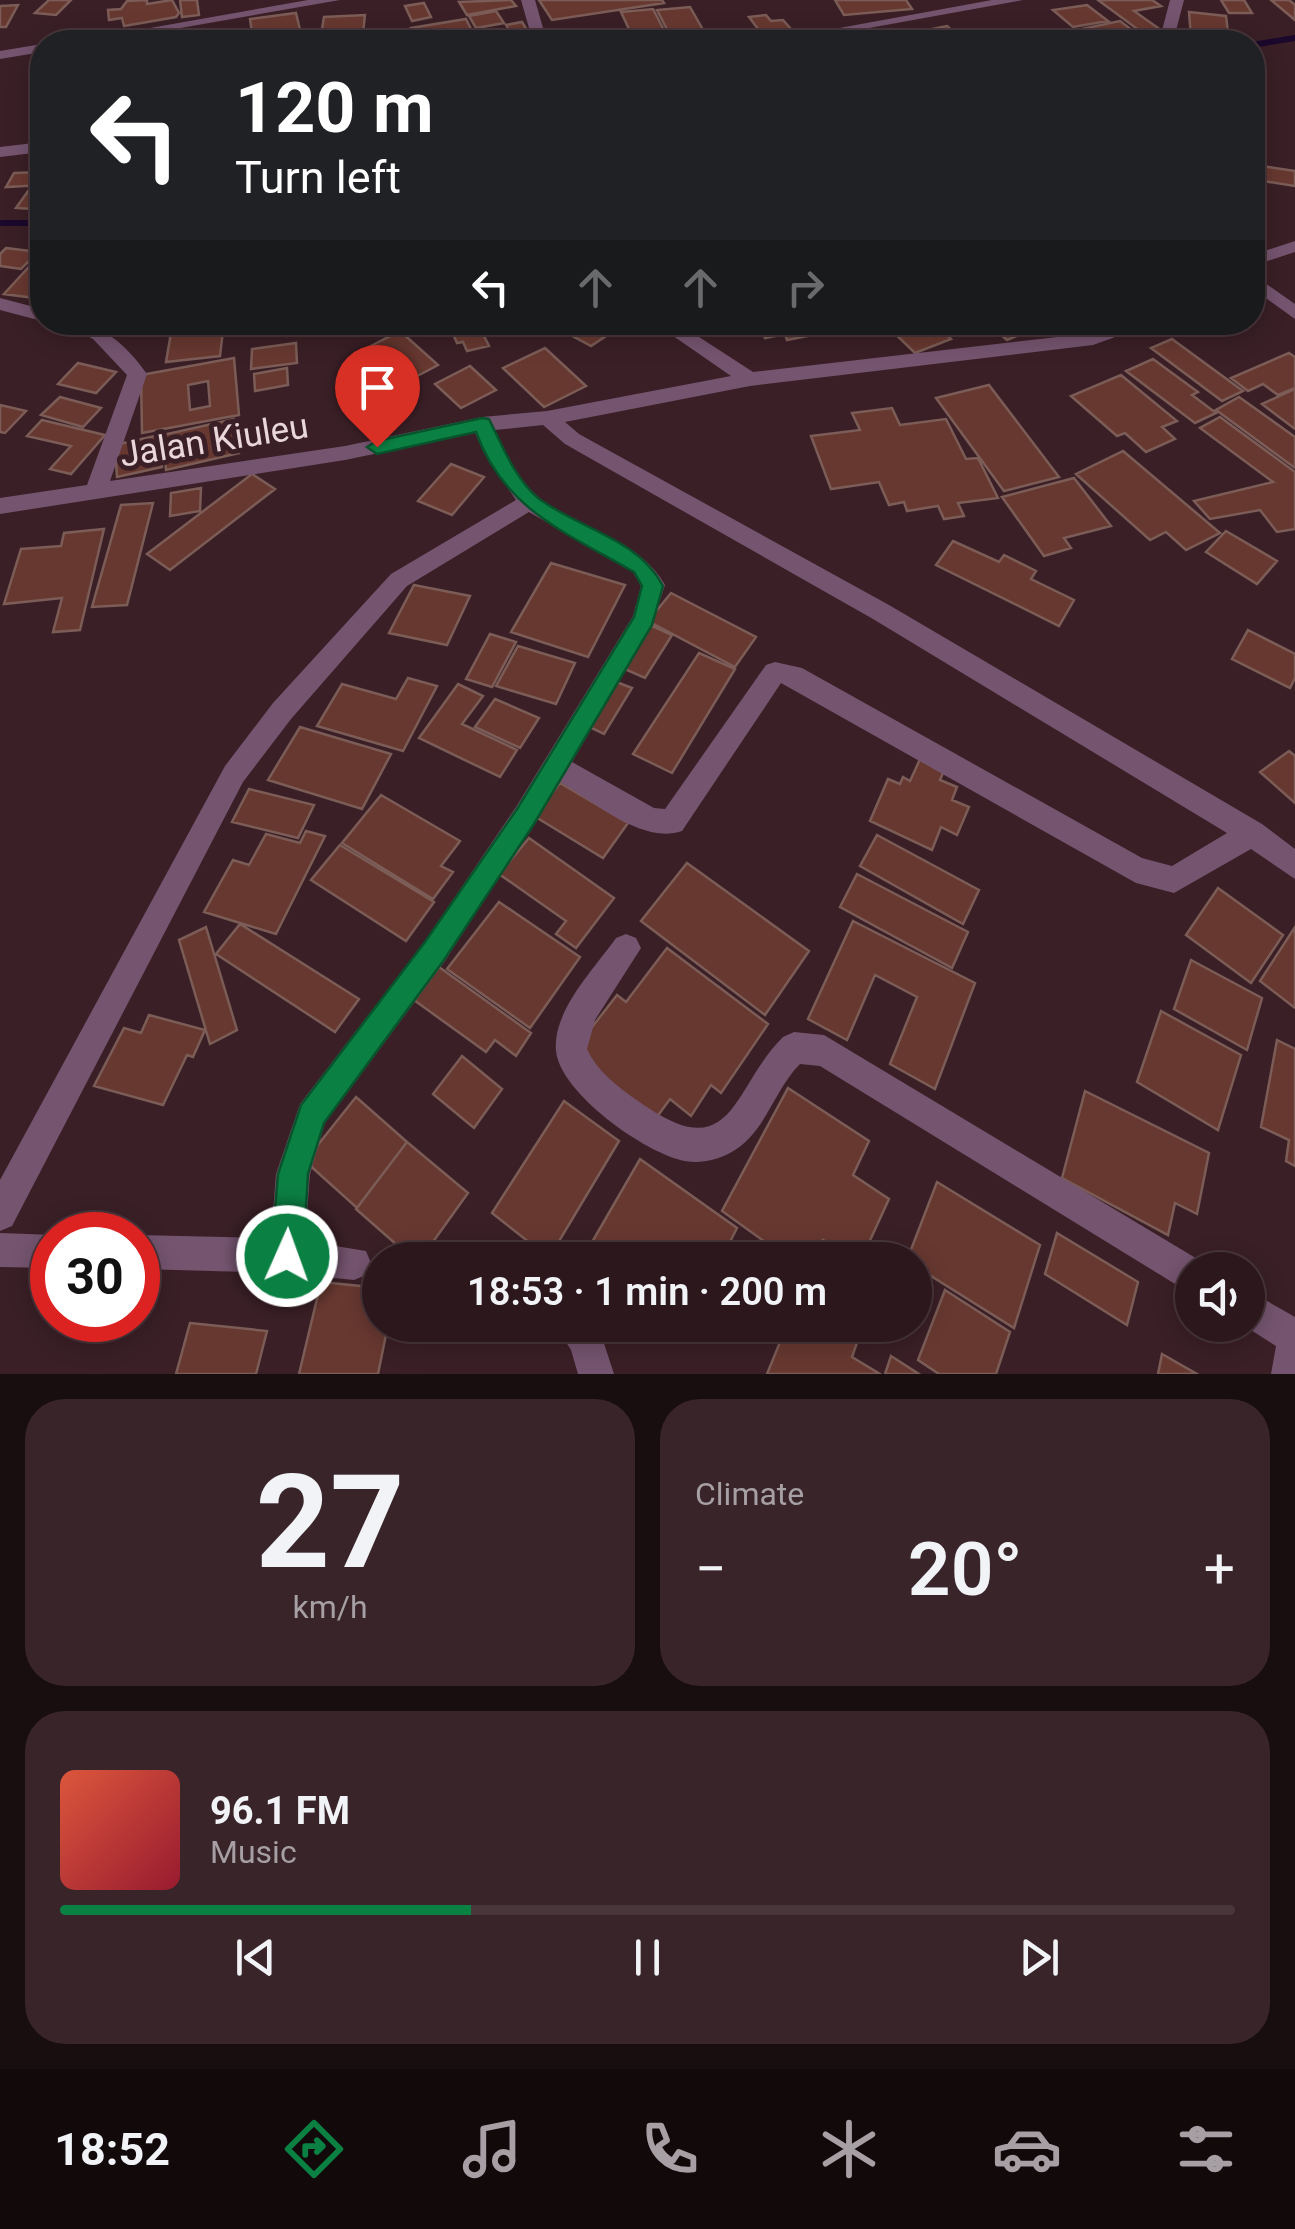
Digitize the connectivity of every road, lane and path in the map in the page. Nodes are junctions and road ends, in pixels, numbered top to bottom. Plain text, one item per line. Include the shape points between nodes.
1 (333, 0) edge
2 (528, 0) edge
3 (1016, 0) edge
4 (1177, 0) edge
5 (151, 30) edge
6 (537, 30) edge
7 (862, 30) edge
8 (1170, 30) edge
9 (30, 50) edge
10 (0, 55) edge
11 (30, 148) edge
12 (0, 152) edge
13 (1295, 246) edge
14 (1265, 256) edge
15 (1265, 291) edge
16 (0, 304) edge
17 (30, 312) edge
18 (1295, 312) edge
19 (100, 335) edge
20 (682, 335) edge
21 (1106, 335) edge
22 (750, 380) junction
23 (547, 418) junction
24 (482, 424) junction
25 (96, 492) junction
26 (529, 502) junction
27 (0, 506) edge
28 (556, 766) junction
29 (1252, 833) junction
30 (1295, 866) edge
31 (626, 948) dead end
32 (0, 1214) edge
33 (0, 1250) edge
34 (30, 1250) edge
35 (160, 1253) edge
36 (287, 1256) junction
37 (354, 1263) dead end
38 (1175, 1265) edge
39 (1265, 1320) edge
40 (1295, 1340) edge
41 (588, 1342) edge
42 (596, 1374) edge
43 (1288, 1374) edge

1 - 5 street
2 - 6 street
3 - 7 street
4 - 8 street
9 - 10 street
11 - 12 street
13 - 14 street
15 - 18 street
16 - 17 street
19 - 25 street via 137,374
20 - 22 street
21 - 22 street, Jalan Kiuleu
22 - 23 street, Jalan Kiuleu
23 - 24 street, Jalan Kiuleu
23 - 29 street via 572,439 881,612
24 - 25 street, Jalan Kiuleu
24 - 26 street
25 - 27 street, Jalan Kiuleu
26 - 28 street via 641,566 652,586 644,618
26 - 32 street via 398,580 234,774
28 - 29 street via 650,820 672,822 775,672 793,676 1136,870 1174,880
28 - 36 street via 435,951 311,1115 293,1174
29 - 30 street
31 - 38 street via 578,1022 570,1053 611,1100 679,1144 720,1141 737,1128 776,1063 794,1048 824,1052
33 - 34 street
35 - 36 street
36 - 37 street
39 - 40 street
40 - 43 street
41 - 42 street

